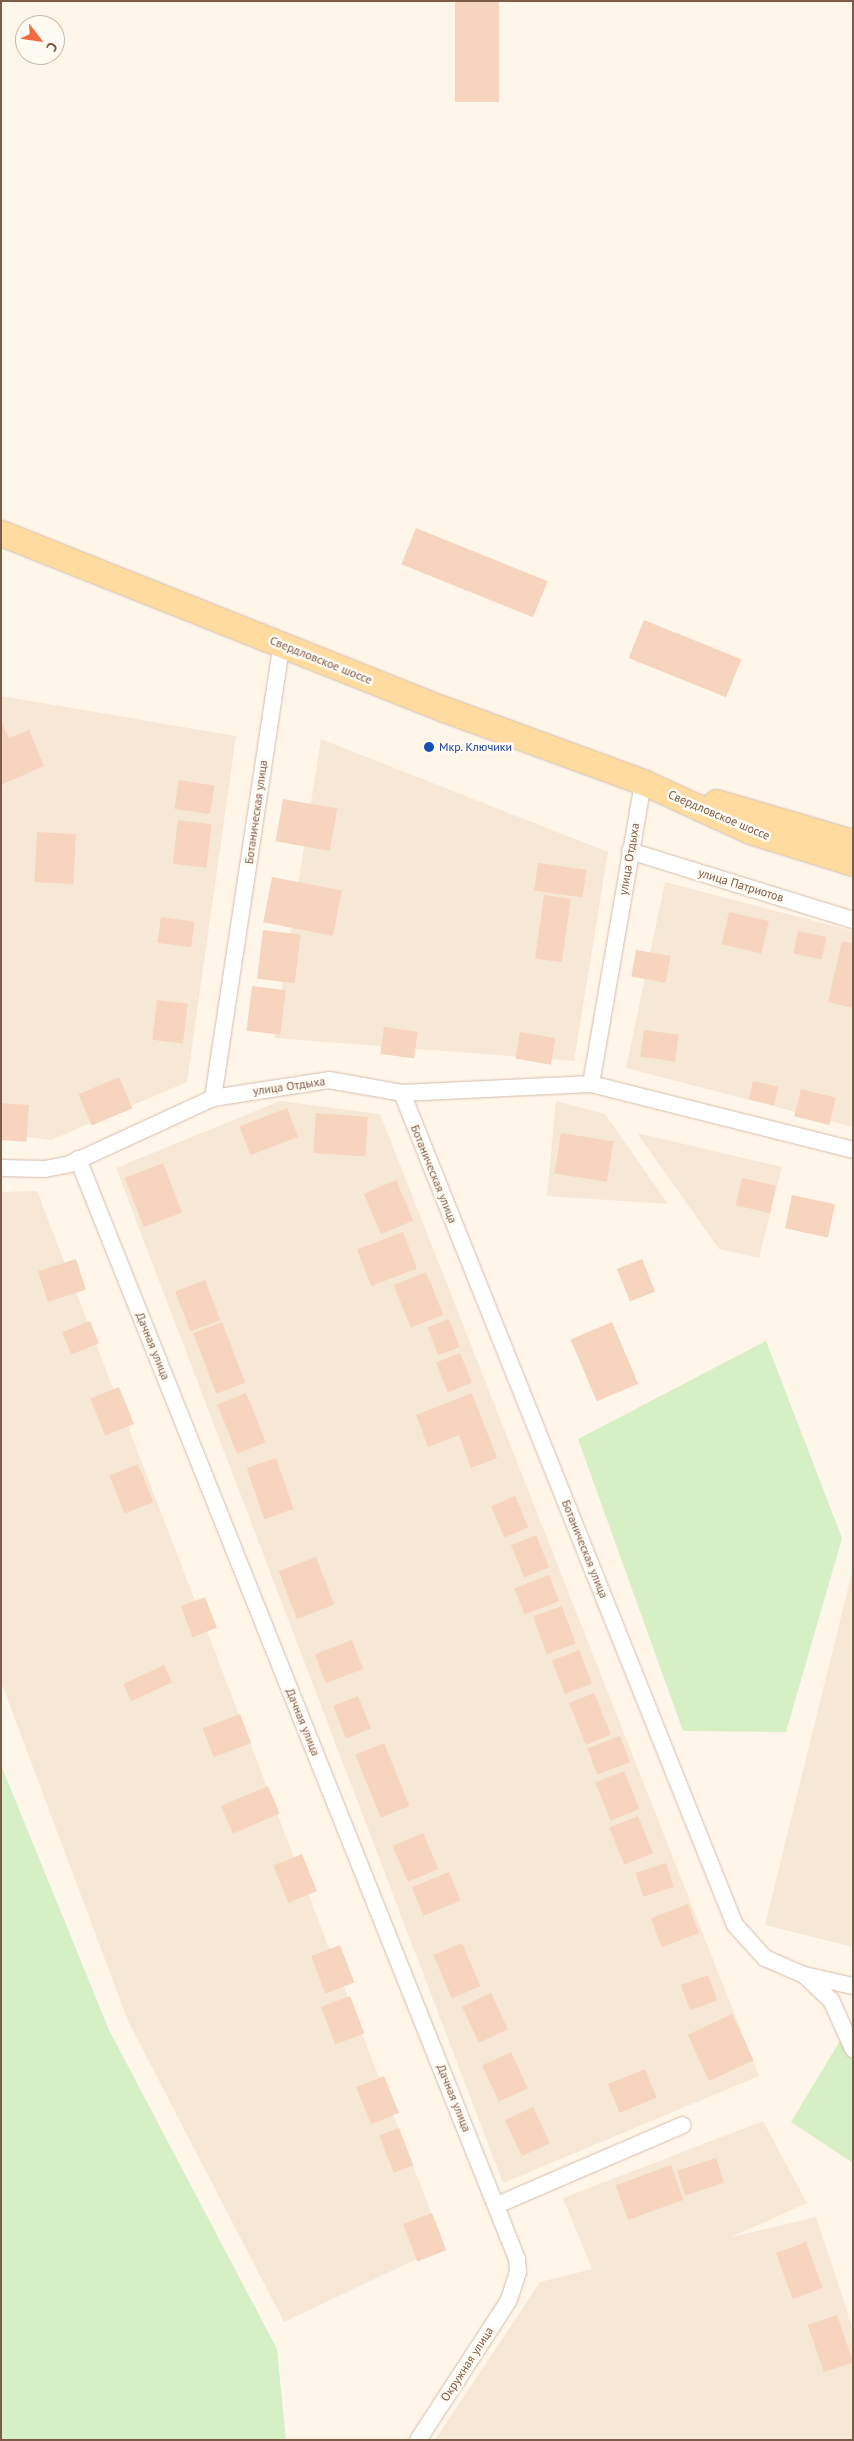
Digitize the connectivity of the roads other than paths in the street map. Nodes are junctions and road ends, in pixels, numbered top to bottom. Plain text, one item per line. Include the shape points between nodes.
1 (1, 533) edge
2 (282, 644) junction
3 (642, 782) junction
4 (853, 842) edge
5 (630, 851) junction
6 (853, 863) edge
7 (853, 920) edge
8 (591, 1084) junction
9 (402, 1093) junction
10 (213, 1098) junction
11 (853, 1150) edge
12 (78, 1159) junction
13 (1, 1168) edge
14 (804, 1975) junction
15 (853, 1986) edge
16 (853, 2049) edge
17 (683, 2125) dead end
18 (497, 2205) junction
19 (514, 2287) joint
20 (418, 2440) edge

1 - 2 main road, Свердловское шоссе
2 - 3 main road, Свердловское шоссе
2 - 10 street, Ботаническая улица
3 - 4 main road, Свердловское шоссе
3 - 5 street, улица Отдыха
3 - 6 main road, Свердловское шоссе via 750,831
5 - 7 street, улица Патриотов
5 - 8 street, улица Отдыха
8 - 9 street, улица Отдыха
8 - 11 street, улица Отдыха
9 - 10 street, улица Отдыха via 329,1080
9 - 14 street, Ботаническая улица via 735,1925 765,1958
10 - 12 street, улица Отдыха
12 - 13 street, улица Отдыха via 45,1170
12 - 18 street, Дачная улица
14 - 15 street
14 - 16 street via 831,2000
17 - 18 street
18 - 19 street, Дачная улица via 517,2259
19 - 20 street, Окружная улица

